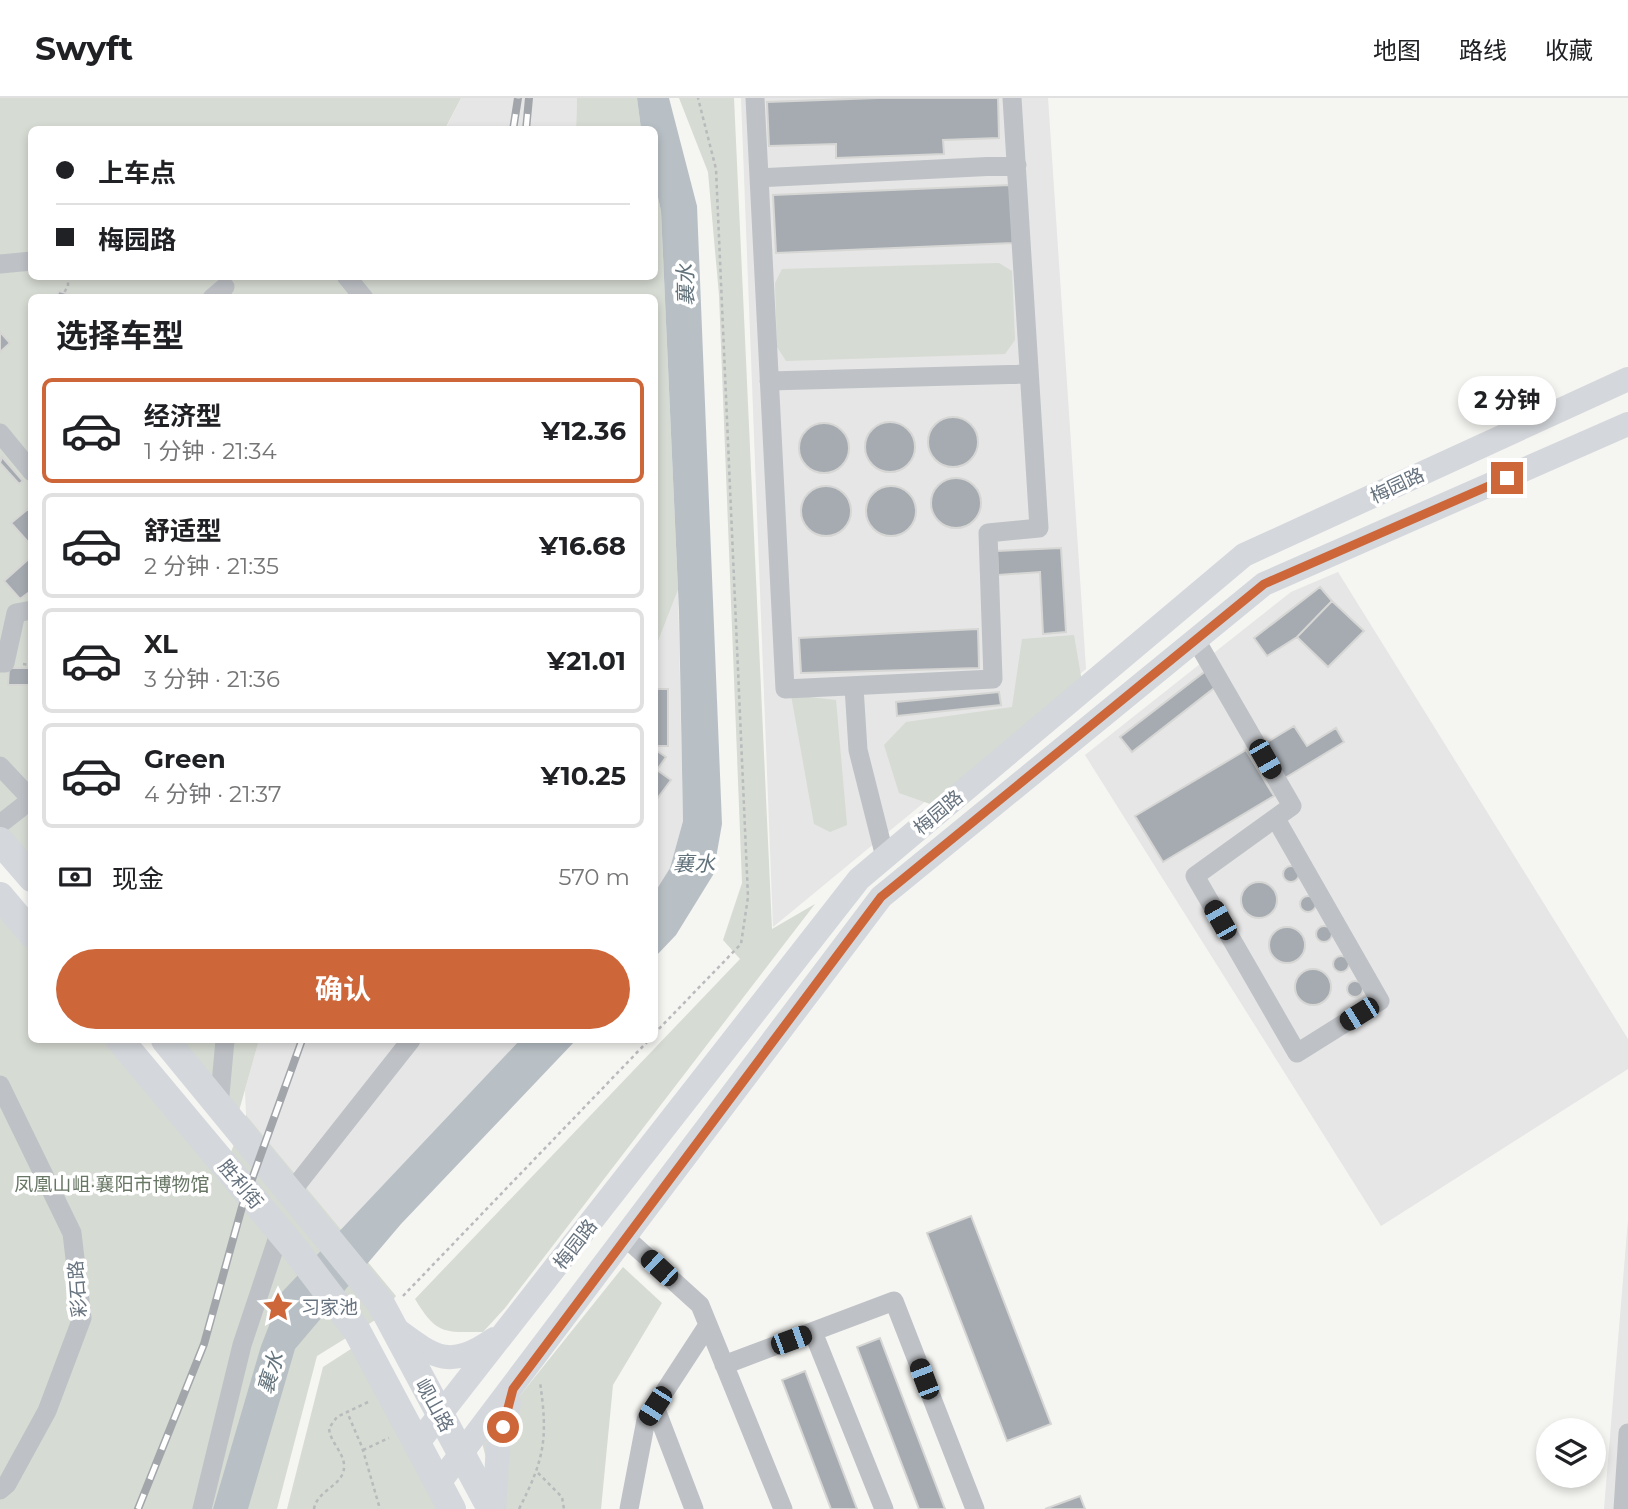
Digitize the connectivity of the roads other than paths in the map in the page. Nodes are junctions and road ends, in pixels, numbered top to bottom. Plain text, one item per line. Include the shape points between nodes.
1 (755, 98) edge
2 (1012, 98) edge
3 (1017, 165) junction
4 (759, 178) junction
5 (28, 261) edge
6 (0, 264) edge
7 (349, 280) edge
8 (361, 294) edge
9 (1029, 374) junction
10 (1628, 379) edge
11 (769, 381) junction
12 (1628, 424) edge
13 (0, 433) edge
14 (28, 467) edge
15 (16, 611) edge
16 (1196, 640) junction
17 (0, 663) edge
18 (854, 688) junction
19 (0, 766) edge
20 (28, 796) edge
21 (28, 801) edge
22 (1276, 819) junction
23 (0, 824) edge
24 (0, 841) edge
25 (885, 857) junction
26 (28, 873) edge
27 (0, 896) edge
28 (28, 929) edge
29 (123, 1043) edge
30 (167, 1043) edge
31 (225, 1043) edge
32 (409, 1043) edge
33 (0, 1085) edge
34 (219, 1106) junction
35 (291, 1192) junction
36 (626, 1238) junction
37 (287, 1239) junction
38 (386, 1313) junction
39 (708, 1325) junction
40 (509, 1328) junction
41 (357, 1331) joint
42 (813, 1332) junction
43 (724, 1365) junction
44 (513, 1389) junction
45 (655, 1406) junction
46 (441, 1416) junction
47 (1628, 1433) edge
48 (413, 1436) junction
49 (463, 1455) junction
50 (439, 1483) junction
51 (0, 1490) edge
52 (202, 1509) edge
53 (452, 1509) edge
54 (492, 1509) edge
55 (629, 1509) edge
56 (694, 1509) edge
57 (783, 1509) edge
58 (884, 1509) edge
59 (975, 1509) edge
60 (1623, 1509) edge

1 - 4 street
2 - 3 street
3 - 4 street
3 - 9 street
4 - 11 street
5 - 6 street
7 - 8 street
9 - 11 street
9 - 18 street via 1039,528 988,533 993,679
10 - 25 main road, 梅园路 via 1244,555
11 - 18 street via 785,689
12 - 16 main road, 梅园路 via 1264,584
13 - 14 street
15 - 17 street via 5,663
16 - 22 street via 1292,806
16 - 36 main road, 梅园路 via 881,897
18 - 25 street via 859,750
19 - 20 street
21 - 23 street
22 - 22 street via 1195,876 1297,1053 1380,1001
24 - 26 highway
25 - 40 main road, 梅园路 via 859,878
27 - 28 highway
29 - 37 highway, 胜利街
30 - 34 highway, 胜利街
31 - 34 street
32 - 35 street
33 - 51 street, 彩石路 via 72,1233 82,1318 47,1411
34 - 35 highway, 胜利街
35 - 38 highway, 胜利街
36 - 39 street via 700,1305
36 - 44 main road, 梅园路
37 - 41 highway, 胜利街
37 - 52 street via 242,1345
38 - 40 main road via 439,1357 470,1356
38 - 46 highway, 岘山路
39 - 43 street
39 - 45 street
40 - 46 main road, 梅园路
41 - 48 highway, 岘山路
42 - 43 street
42 - 58 street
42 - 59 street via 894,1301
43 - 57 street
44 - 49 main road, 梅园路
44 - 54 main road via 498,1446
45 - 55 street via 646,1420
45 - 56 street
46 - 48 main road, 梅园路
46 - 49 highway, 岘山路
47 - 60 street
48 - 50 highway, 岘山路
49 - 50 main road, 梅园路
49 - 54 highway, 岘山路
50 - 53 highway, 岘山路

